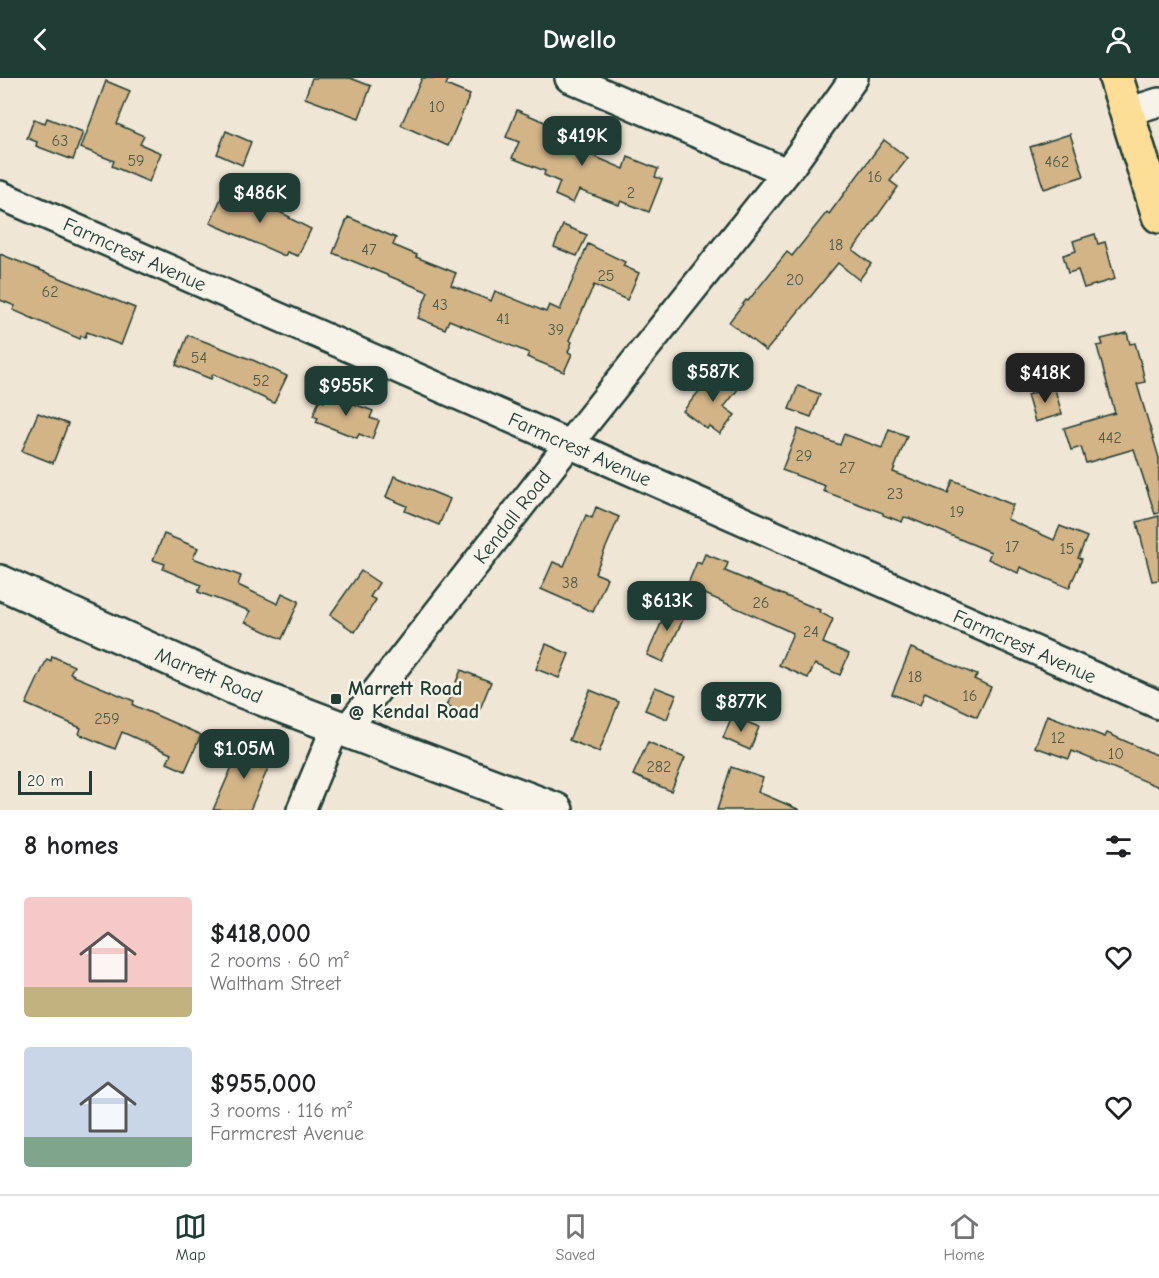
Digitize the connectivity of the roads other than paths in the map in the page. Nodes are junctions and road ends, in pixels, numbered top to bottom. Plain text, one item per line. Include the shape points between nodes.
1 (569, 78) edge
2 (854, 78) edge
3 (1116, 78) edge
4 (1159, 102) edge
5 (1127, 112) junction
6 (786, 171) junction
7 (0, 195) edge
8 (1159, 216) edge
9 (569, 444) junction
10 (0, 582) edge
11 (1159, 705) edge
12 (341, 728) junction
13 (301, 810) edge
14 (556, 810) edge

1 - 6 street
2 - 6 street, Kendall Road
3 - 5 main road
4 - 5 street
5 - 8 main road
6 - 9 street, Kendall Road
7 - 9 street, Farmcrest Avenue
9 - 11 street, Farmcrest Avenue
9 - 12 street, Kendall Road
10 - 12 main road, Marrett Road via 192,670
12 - 13 street, Kendall Road
12 - 14 main road, Marrett Road

